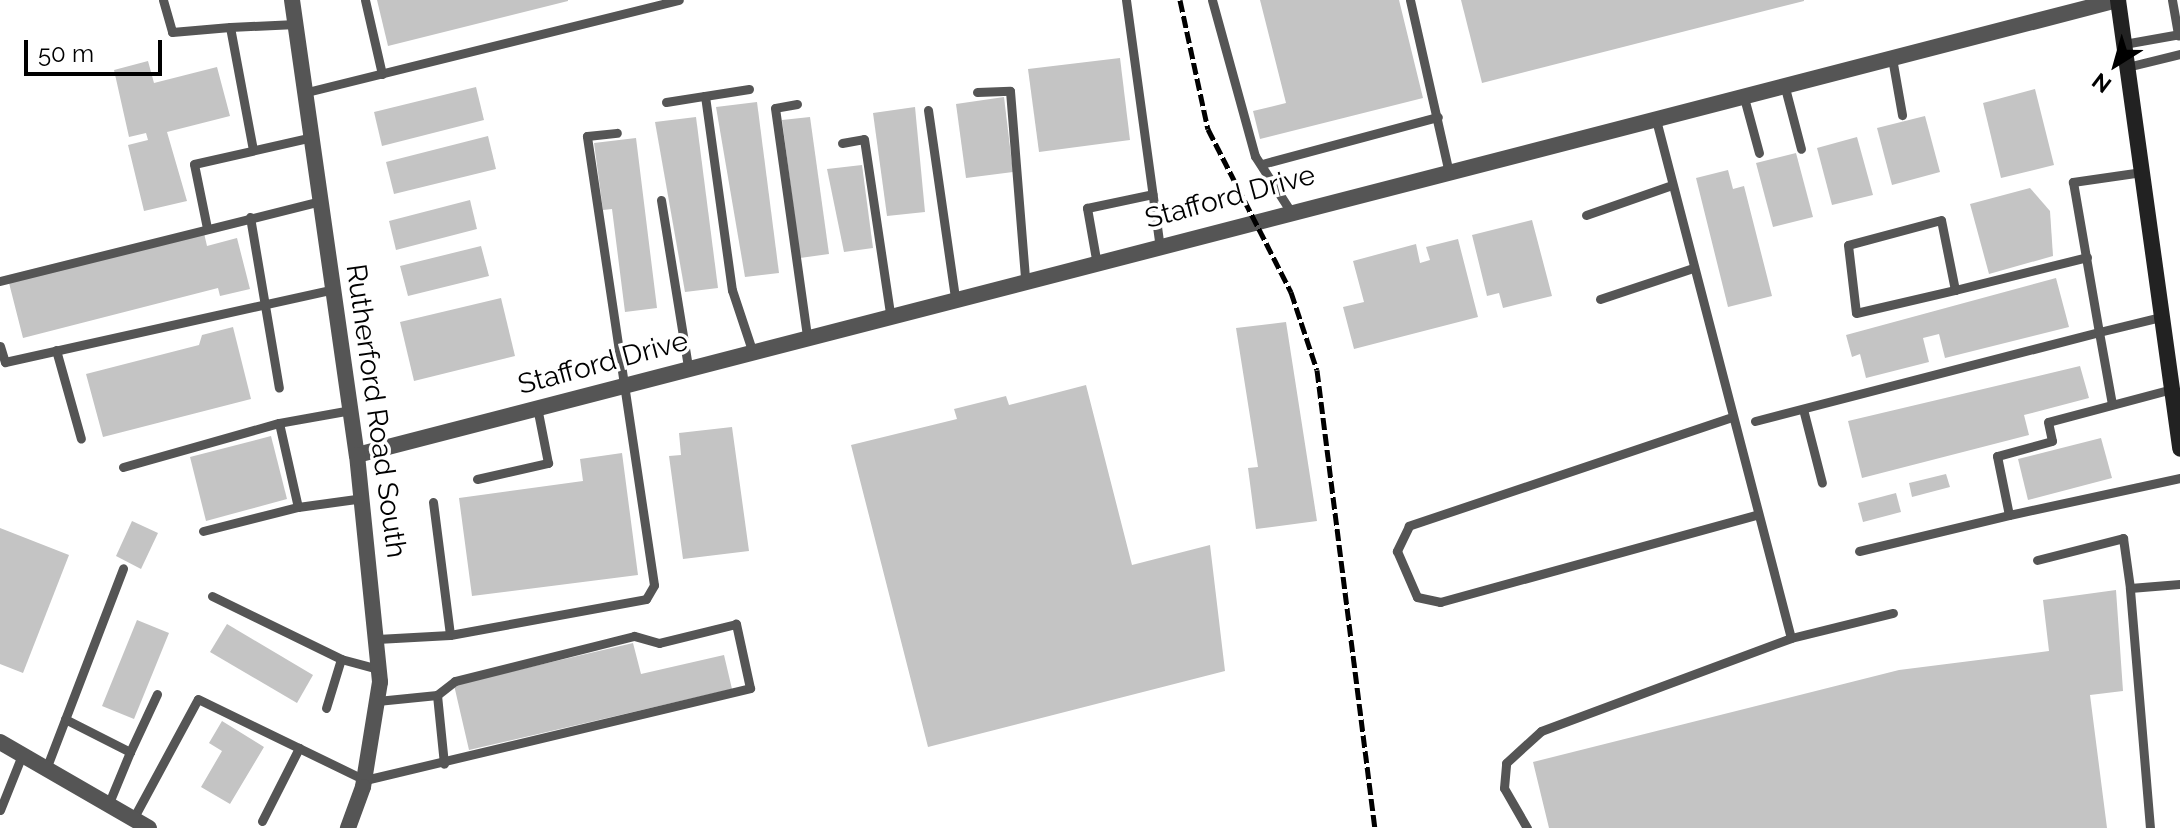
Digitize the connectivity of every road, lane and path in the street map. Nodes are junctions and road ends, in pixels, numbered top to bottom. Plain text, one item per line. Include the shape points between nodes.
1 (163, 0) edge
2 (292, 0) edge
3 (365, 0) edge
4 (679, 0) edge
5 (1126, 0) edge
6 (1212, 0) edge
7 (1410, 0) edge
8 (2118, 0) edge
9 (2172, 0) edge
10 (296, 24) junction
11 (230, 27) junction
12 (2179, 34) edge
13 (2124, 44) junction
14 (2180, 54) edge
15 (1892, 58) junction
16 (2127, 67) junction
17 (382, 74) junction
18 (1784, 84) junction
19 (749, 89) dead end
20 (307, 92) junction
21 (977, 92) dead end
22 (1743, 94) junction
23 (705, 96) junction
24 (666, 102) dead end
25 (797, 104) dead end
26 (928, 110) dead end
27 (1902, 115) dead end
28 (1655, 116) junction
29 (1438, 117) junction
30 (617, 133) dead end
31 (313, 137) junction
32 (842, 143) dead end
33 (1801, 149) dead end
34 (253, 150) junction
35 (1759, 153) dead end
36 (1262, 164) junction
37 (1448, 168) junction
38 (2142, 172) junction
39 (1672, 185) junction
40 (1153, 194) junction
41 (661, 200) dead end
42 (321, 201) junction
43 (1289, 209) junction
44 (1586, 215) dead end
45 (250, 217) junction
46 (207, 228) junction
47 (1159, 242) junction
48 (2087, 257) junction
49 (1096, 259) junction
50 (1693, 268) junction
51 (1025, 278) junction
52 (0, 281) edge
53 (334, 289) junction
54 (1955, 290) junction
55 (955, 297) junction
56 (1600, 299) dead end
57 (267, 302) junction
58 (890, 314) junction
59 (2161, 317) junction
60 (2099, 332) junction
61 (807, 336) junction
62 (0, 346) edge
63 (56, 350) junction
64 (752, 350) junction
65 (688, 367) junction
66 (621, 385) junction
67 (279, 388) dead end
68 (2172, 389) junction
69 (2112, 404) junction
70 (537, 407) junction
71 (1803, 409) junction
72 (351, 410) junction
73 (1729, 418) junction
74 (1755, 421) dead end
75 (279, 423) junction
76 (81, 439) dead end
77 (2180, 449) edge
78 (357, 455) junction
79 (123, 467) dead end
80 (2180, 478) edge
81 (477, 479) dead end
82 (1822, 483) dead end
83 (363, 498) junction
84 (433, 502) dead end
85 (298, 507) junction
86 (1755, 515) junction
87 (2009, 515) junction
88 (203, 531) dead end
89 (1859, 551) dead end
90 (2037, 560) dead end
91 (123, 568) dead end
92 (2180, 584) edge
93 (2130, 588) junction
94 (212, 596) dead end
95 (1893, 613) dead end
96 (450, 635) junction
97 (1791, 638) junction
98 (377, 639) junction
99 (341, 659) junction
100 (379, 669) junction
101 (157, 694) dead end
102 (437, 695) junction
103 (377, 701) junction
104 (326, 708) dead end
105 (65, 719) junction
106 (0, 742) edge
107 (299, 748) junction
108 (130, 752) junction
109 (22, 755) junction
110 (444, 764) junction
111 (46, 769) junction
112 (365, 780) junction
113 (108, 805) junction
114 (0, 810) edge
115 (133, 819) junction
116 (262, 821) dead end
117 (149, 828) edge
118 (348, 828) edge
119 (1527, 828) edge
120 (2150, 828) edge

1 - 11 lane via 172,32
2 - 10 street, Rutherford Road South
3 - 17 lane
4 - 17 lane
5 - 40 lane
6 - 36 lane via 1224,65
7 - 29 lane
8 - 13 main road
8 - 15 street, Stafford Drive
9 - 12 lane
10 - 11 lane
10 - 20 street, Rutherford Road South
11 - 34 lane
12 - 13 lane
13 - 16 main road
14 - 16 lane
15 - 18 street, Stafford Drive
15 - 27 lane
16 - 38 main road
17 - 20 lane
18 - 22 street, Stafford Drive
18 - 33 lane
19 - 23 lane
20 - 31 street, Rutherford Road South
21 - 51 lane via 1010,91
22 - 28 street, Stafford Drive
22 - 35 lane
23 - 24 lane
23 - 64 lane via 732,290
25 - 61 lane via 775,108
26 - 55 lane
28 - 37 street, Stafford Drive
28 - 39 lane
29 - 36 lane
29 - 37 lane
30 - 66 lane via 587,136
31 - 34 lane
31 - 42 street, Rutherford Road South
32 - 58 lane via 864,139
34 - 46 lane via 194,164
36 - 43 lane
37 - 43 street, Stafford Drive
38 - 48 lane via 2073,182
38 - 59 main road
39 - 44 lane
39 - 50 lane
40 - 47 lane
40 - 49 lane via 1087,208
41 - 65 lane
42 - 45 lane
42 - 53 street, Rutherford Road South
43 - 47 street, Stafford Drive
45 - 46 lane
45 - 57 lane
46 - 52 lane
47 - 49 street, Stafford Drive
48 - 54 lane
48 - 60 lane
49 - 51 street, Stafford Drive
50 - 56 lane
50 - 73 lane
51 - 55 street, Stafford Drive
53 - 57 lane
53 - 72 street, Rutherford Road South
54 - 54 lane via 1856,313 1848,245 1941,220
55 - 58 street, Stafford Drive
57 - 63 lane
57 - 67 lane
58 - 61 street, Stafford Drive
59 - 60 lane
59 - 68 main road
60 - 69 lane
60 - 71 lane
61 - 64 street, Stafford Drive
62 - 63 lane via 5,362
63 - 76 lane
64 - 65 street, Stafford Drive
65 - 66 street, Stafford Drive
66 - 70 street, Stafford Drive
66 - 96 lane via 654,585 646,599
68 - 69 lane
68 - 77 main road
69 - 87 lane via 2048,422 2052,441 1997,456
70 - 78 street, Stafford Drive
70 - 81 lane via 548,463
71 - 74 lane
71 - 82 lane
72 - 75 lane
72 - 78 street, Rutherford Road South
73 - 86 lane
73 - 86 lane via 1409,526 1397,551 1417,597 1440,602
75 - 79 lane
75 - 85 lane
78 - 83 street, Rutherford Road South
80 - 87 lane
83 - 85 lane
83 - 98 street, Rutherford Road South
84 - 96 lane
85 - 88 lane
86 - 97 lane
87 - 89 lane
90 - 93 lane via 2123,538
91 - 105 lane
92 - 93 lane
93 - 120 lane
94 - 99 lane
95 - 97 lane
96 - 98 lane
97 - 119 lane via 1541,731 1506,763 1504,788
98 - 100 street, Rutherford Road South
99 - 100 lane
99 - 104 lane
100 - 103 street, Rutherford Road South
101 - 108 lane
102 - 103 lane
102 - 110 lane
102 - 110 lane via 455,681 634,636 659,643 736,624 750,688
103 - 112 street, Rutherford Road South
105 - 108 lane
105 - 111 lane
106 - 109 street
107 - 112 lane
107 - 115 lane via 198,699
107 - 116 lane
108 - 113 lane
109 - 111 street
109 - 114 lane
110 - 112 lane
111 - 113 street
112 - 118 street, Rutherford Road South
113 - 115 street
115 - 117 street

